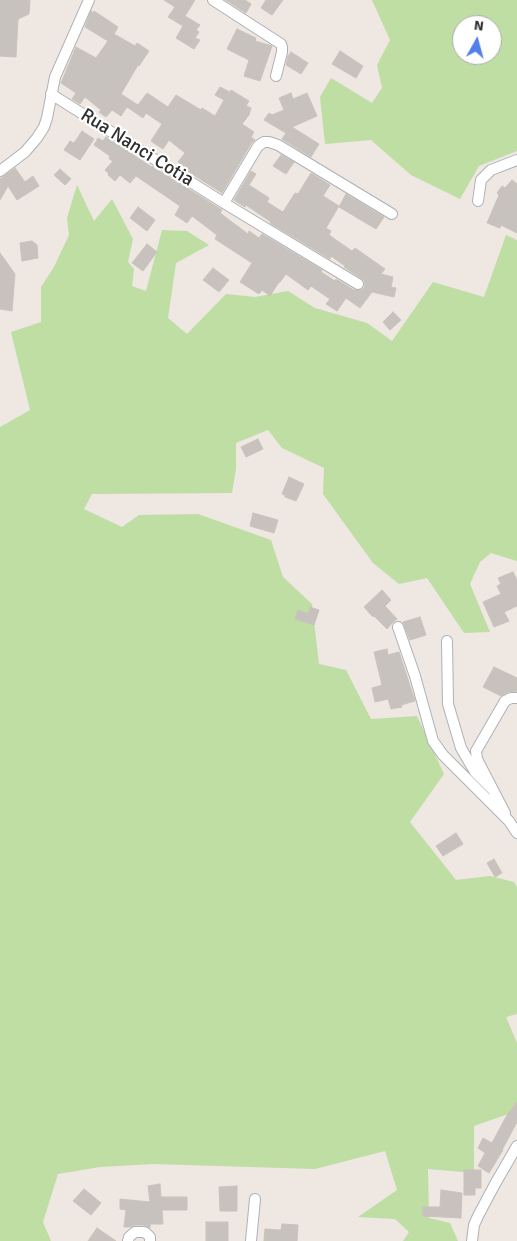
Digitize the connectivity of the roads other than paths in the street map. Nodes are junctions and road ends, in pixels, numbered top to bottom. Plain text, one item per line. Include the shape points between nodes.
1 (89, 0) edge
2 (212, 0) edge
3 (276, 76) dead end
4 (51, 94) junction
5 (517, 160) edge
6 (0, 171) edge
7 (478, 201) dead end
8 (224, 203) junction
9 (392, 214) dead end
10 (358, 284) dead end
11 (398, 627) dead end
12 (447, 641) dead end
13 (517, 698) edge
14 (493, 790) junction
15 (509, 821) junction
16 (517, 833) edge
17 (517, 1146) edge
18 (255, 1199) dead end
19 (128, 1241) edge
20 (150, 1241) edge
21 (251, 1241) edge
22 (472, 1241) edge

1 - 4 street via 55,76
2 - 3 street via 281,44
4 - 6 street via 47,118 37,138
4 - 8 street, Rua Nanci Cotia
5 - 7 street via 491,170 481,180
8 - 9 street via 258,146 264,142 278,145
8 - 10 street, Rua Nanci Cotia
11 - 15 street via 433,742
12 - 14 street via 448,704 461,748 475,772
13 - 14 street via 505,701 476,751
14 - 15 street
15 - 16 street
17 - 22 street via 478,1216
18 - 21 street
19 - 20 street via 136,1232 144,1232

